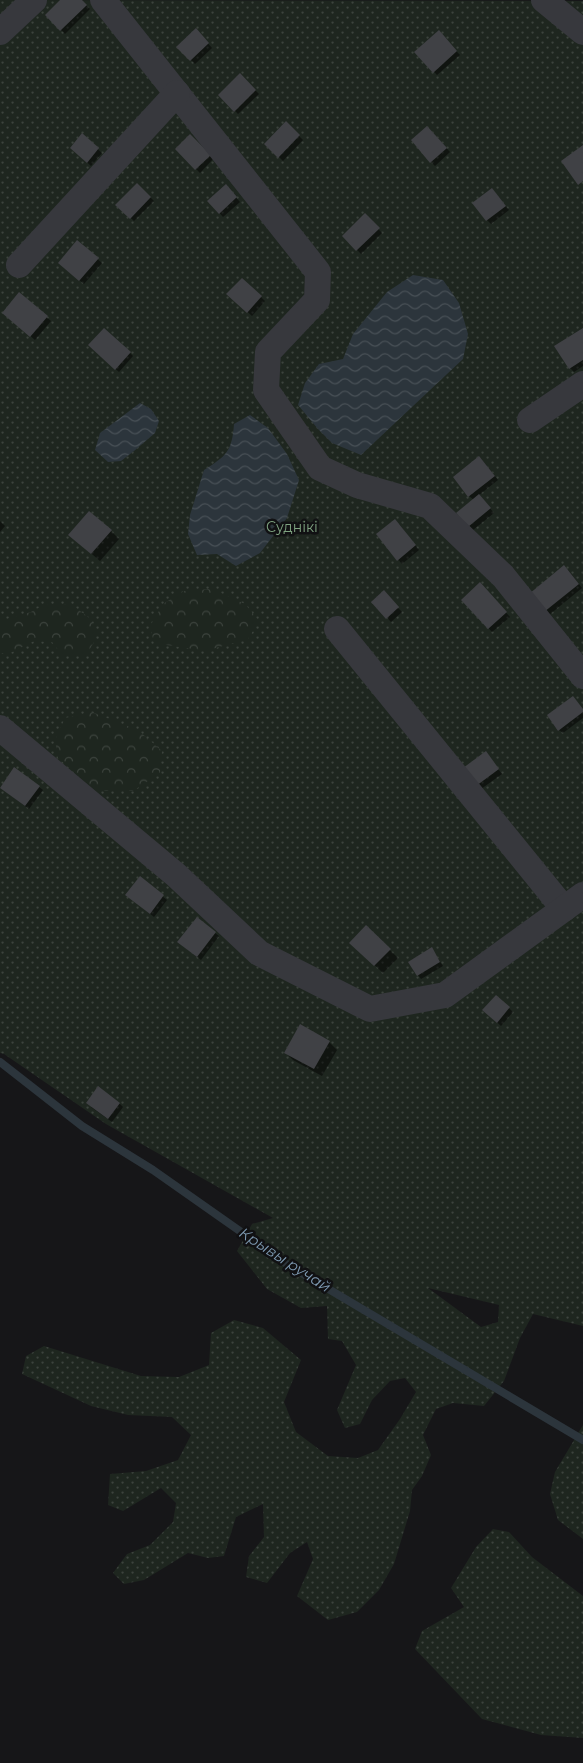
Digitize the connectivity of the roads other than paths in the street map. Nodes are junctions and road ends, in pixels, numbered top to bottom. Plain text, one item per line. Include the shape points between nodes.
1 (34, 0) edge
2 (104, 0) edge
3 (544, 0) edge
4 (0, 32) edge
5 (583, 32) edge
6 (177, 93) junction
7 (18, 265) dead end
8 (583, 384) edge
9 (530, 420) dead end
10 (337, 629) dead end
11 (583, 676) edge
12 (0, 728) edge
13 (573, 902) edge

1 - 4 street
2 - 6 street
3 - 5 street
6 - 7 street
6 - 11 street via 318,272 318,300 268,352 266,390 320,468 357,485 430,506 503,576
8 - 9 street
10 - 13 street
12 - 13 street via 176,875 259,953 370,1009 444,995

